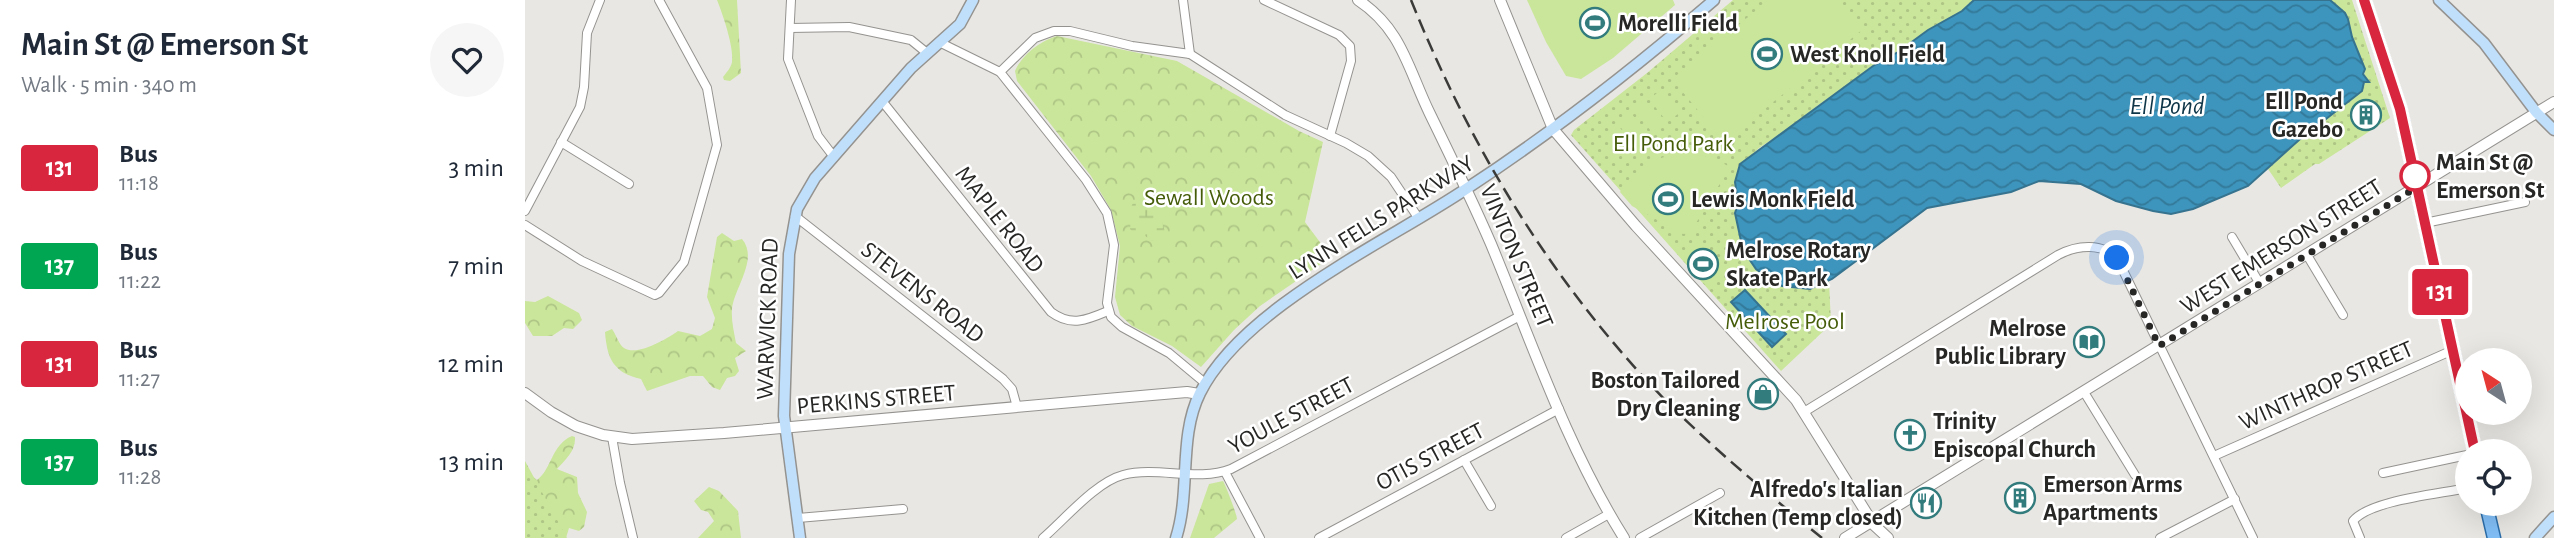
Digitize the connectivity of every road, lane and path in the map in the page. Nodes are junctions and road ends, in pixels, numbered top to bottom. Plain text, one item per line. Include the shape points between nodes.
1 (600, 0) edge
2 (659, 0) edge
3 (791, 0) edge
4 (974, 0) edge
5 (1183, 0) edge
6 (1264, 0) edge
7 (1358, 0) edge
8 (1500, 0) edge
9 (1714, 0) edge
10 (2364, 0) edge
11 (2439, 0) edge
12 (790, 28) junction
13 (941, 43) junction
14 (927, 53) junction
15 (1189, 54) junction
16 (1000, 72) junction
17 (883, 101) junction
18 (2554, 102) edge
19 (2536, 113) junction
20 (1553, 129) junction
21 (2554, 130) edge
22 (1330, 136) junction
23 (561, 142) junction
24 (834, 157) junction
25 (629, 184) dead end
26 (2417, 187) junction
27 (1467, 189) junction
28 (2525, 202) dead end
29 (525, 211) edge
30 (795, 216) junction
31 (1419, 219) junction
32 (2425, 223) junction
33 (525, 225) edge
34 (2232, 237) dead end
35 (2307, 255) junction
36 (2260, 284) junction
37 (1108, 311) junction
38 (2343, 315) dead end
39 (1520, 316) junction
40 (2159, 346) junction
41 (2453, 350) junction
42 (1205, 383) junction
43 (2084, 392) junction
44 (525, 393) edge
45 (1199, 394) junction
46 (1017, 407) junction
47 (1559, 409) junction
48 (1804, 412) junction
49 (785, 428) junction
50 (612, 437) junction
51 (2472, 439) edge
52 (2214, 456) junction
53 (2455, 458) edge
54 (1464, 460) junction
55 (1225, 472) junction
56 (2383, 473) dead end
57 (1186, 474) junction
58 (2135, 475) dead end
59 (2455, 490) edge
60 (1720, 493) dead end
61 (2235, 499) junction
62 (1490, 506) dead end
63 (903, 509) dead end
64 (1609, 514) junction
65 (2489, 516) edge
66 (798, 518) junction
67 (1871, 521) junction
68 (2551, 521) edge
69 (633, 538) edge
70 (800, 538) edge
71 (1043, 538) edge
72 (1176, 538) edge
73 (1260, 538) edge
74 (1319, 538) edge
75 (1566, 538) edge
76 (1624, 538) edge
77 (1640, 538) edge
78 (1845, 538) edge
79 (1888, 538) edge
80 (2160, 538) edge
81 (2253, 538) edge
82 (2360, 538) edge
83 (2494, 538) edge
84 (2528, 538) edge
85 (2535, 538) edge

1 - 23 street via 587,33 582,102
2 - 33 street via 707,88 717,145 684,262 655,295 582,261
3 - 12 street
4 - 13 main road, WARWICK ROAD
5 - 15 street
6 - 22 street via 1339,35 1350,46 1351,61
7 - 27 street, VINTON STREET via 1380,17 1399,42
8 - 20 street
9 - 20 main road, LYNN FELLS PARKWAY
10 - 26 main road via 2400,109
11 - 19 main road via 2484,44
12 - 14 street via 849,27 911,40
12 - 24 street via 789,61 818,136
13 - 14 main road, WARWICK ROAD
13 - 16 street
14 - 17 main road, WARWICK ROAD
15 - 16 street via 1054,31 1035,38
15 - 22 street via 1285,115
16 - 37 street via 1107,212 1114,245
17 - 24 main road, WARWICK ROAD
17 - 37 street, MAPLE ROAD via 1051,312 1075,321
18 - 19 street, WEST EMERSON STREET
19 - 21 main road
19 - 26 street, WEST EMERSON STREET
20 - 27 main road, LYNN FELLS PARKWAY
20 - 48 street
22 - 31 street via 1376,162
23 - 25 street
23 - 29 street
24 - 30 main road, WARWICK ROAD via 805,192
26 - 32 main road
26 - 35 street, WEST EMERSON STREET
27 - 31 main road, LYNN FELLS PARKWAY
27 - 39 street, VINTON STREET
28 - 32 street
30 - 46 street, STEVENS ROAD via 1006,382
30 - 49 main road, WARWICK ROAD via 789,254
31 - 42 main road, LYNN FELLS PARKWAY via 1278,307 1236,345
32 - 41 main road
34 - 36 street
35 - 36 street, WEST EMERSON STREET
35 - 38 street
36 - 40 street, WEST EMERSON STREET
37 - 42 street via 1122,327 1169,353
39 - 47 street, VINTON STREET
39 - 55 street, YOULE STREET
40 - 43 street, WEST EMERSON STREET
40 - 48 street via 2117,258 2096,247 2077,248 2052,258
40 - 52 street
41 - 51 main road
41 - 52 street, WINTHROP STREET
42 - 45 main road, LYNN FELLS PARKWAY
43 - 58 street
43 - 67 street, WEST EMERSON STREET
44 - 50 street, PERKINS STREET via 563,419
45 - 46 street, PERKINS STREET
45 - 57 main road, LYNN FELLS PARKWAY
46 - 49 street, PERKINS STREET
47 - 54 street, OTIS STREET
47 - 64 street, VINTON STREET
48 - 67 street
49 - 50 street, PERKINS STREET via 668,438
49 - 66 main road, WARWICK ROAD
50 - 69 street
52 - 61 street
53 - 56 street
54 - 62 street
54 - 74 street, OTIS STREET
55 - 57 street, YOULE STREET
55 - 73 street
57 - 71 street, YOULE STREET via 1146,472 1117,477
57 - 72 main road, LYNN FELLS PARKWAY
59 - 82 street via 2371,509 2353,521
60 - 77 street
61 - 80 street
61 - 81 street
63 - 66 street
64 - 75 street
64 - 76 street, VINTON STREET
65 - 83 main road
66 - 70 main road, WARWICK ROAD
67 - 78 street, WEST EMERSON STREET
67 - 79 street
68 - 84 main road
68 - 85 main road

